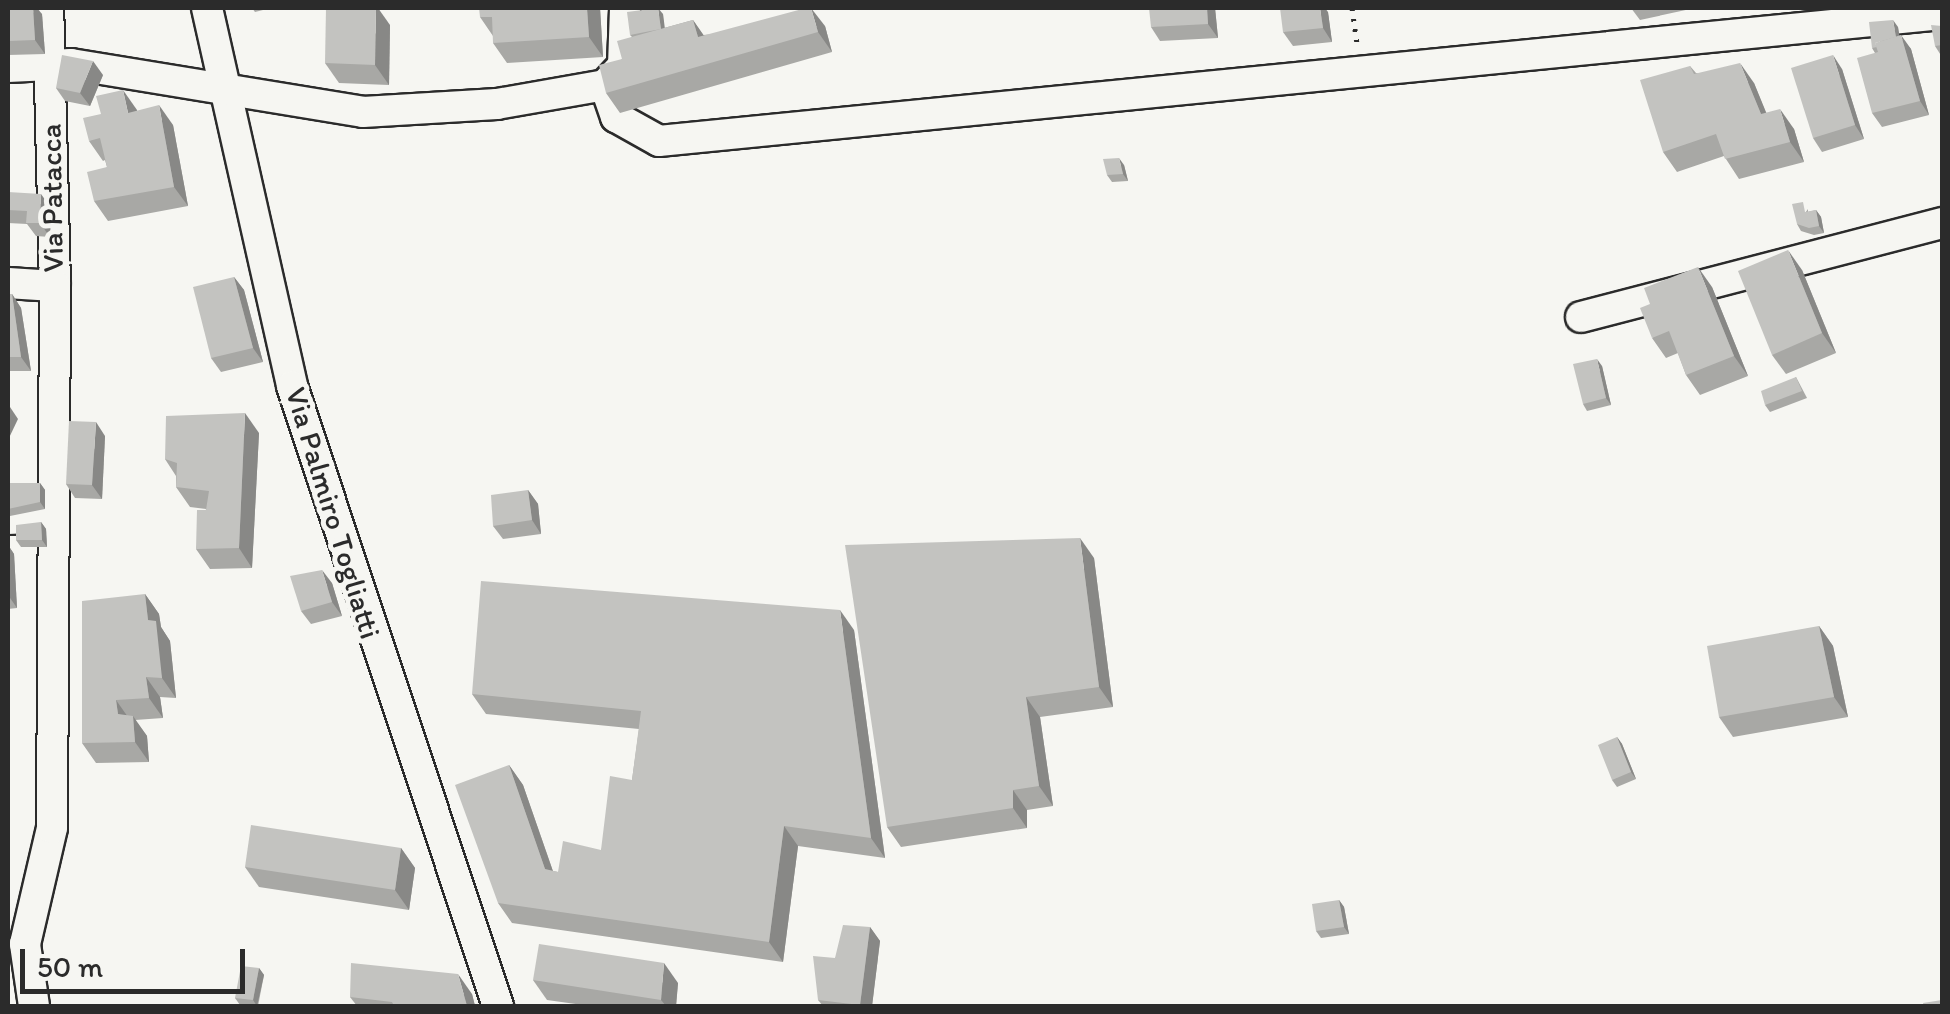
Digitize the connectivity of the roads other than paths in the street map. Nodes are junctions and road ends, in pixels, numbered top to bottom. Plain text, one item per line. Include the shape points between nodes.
1 (48, 8) edge
2 (207, 8) edge
3 (626, 8) edge
4 (1942, 14) edge
5 (49, 64) junction
6 (8, 66) edge
7 (605, 85) junction
8 (225, 89) junction
9 (1942, 223) edge
10 (8, 283) edge
11 (55, 286) junction
12 (1581, 317) dead end
13 (51, 517) junction
14 (8, 519) edge
15 (16, 943) edge
16 (34, 1006) edge
17 (498, 1006) edge

1 - 5 street, Via Patacca
2 - 8 street, Via Palmiro Togliatti
3 - 7 street via 623,66
4 - 7 street via 659,142 616,117
5 - 6 street
5 - 8 street
5 - 11 street, Via Patacca
7 - 8 street via 363,112
8 - 17 street, Via Palmiro Togliatti via 292,386
9 - 12 street
10 - 11 street, Via Patacca
11 - 13 street
13 - 14 street
13 - 15 street via 52,828
15 - 16 street

